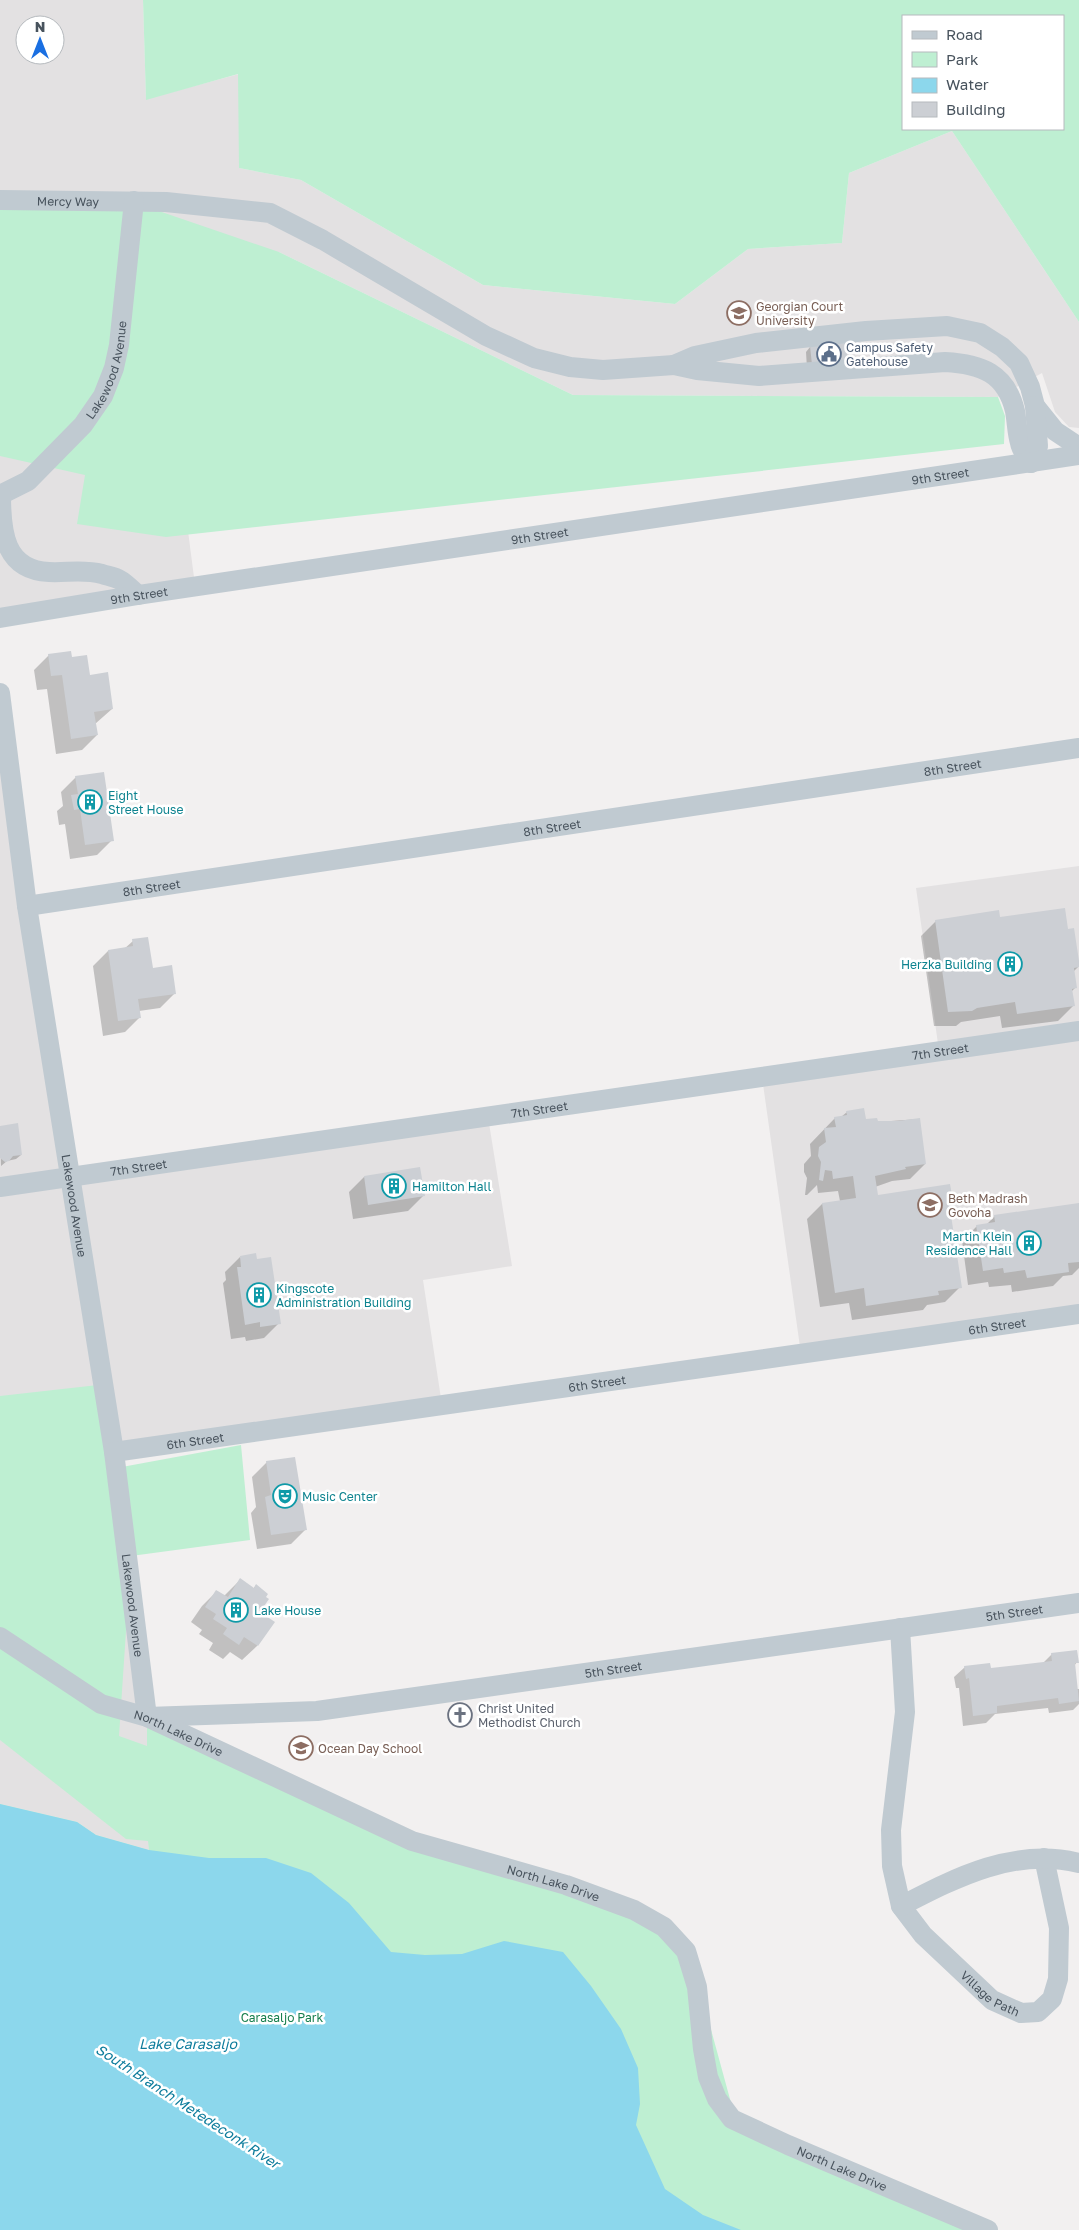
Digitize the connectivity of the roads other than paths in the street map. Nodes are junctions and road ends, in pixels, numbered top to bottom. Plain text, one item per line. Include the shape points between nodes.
1 (0, 200) edge
2 (134, 201) junction
3 (674, 365) junction
4 (1035, 406) junction
5 (1079, 446) edge
6 (1079, 455) edge
7 (1031, 463) junction
8 (0, 495) edge
9 (138, 595) junction
10 (0, 618) edge
11 (0, 693) edge
12 (1079, 748) edge
13 (27, 906) junction
14 (1079, 1031) edge
15 (69, 1178) junction
16 (0, 1187) edge
17 (1079, 1314) edge
18 (114, 1452) junction
19 (1079, 1603) edge
20 (900, 1628) junction
21 (0, 1637) edge
22 (147, 1717) junction
23 (1044, 1858) junction
24 (1079, 1863) edge
25 (902, 1906) junction
26 (988, 2230) edge

1 - 2 street, Mercy Way
2 - 3 street, Mercy Way via 270,213 323,240 486,336 534,358 570,367 603,370
2 - 8 street, Lakewood Avenue via 119,345 103,396 83,425 28,481
3 - 4 street via 695,356 756,343 948,326 980,333 1002,347 1019,363
3 - 7 street via 759,376 945,362 970,363 998,379 1008,392 1020,444
4 - 5 street via 1055,431
4 - 7 street via 1038,446
6 - 7 street, 9th Street
7 - 9 street, 9th Street
8 - 9 street, Lakewood Avenue via 1,519 9,551 16,560 29,569 49,572 93,571 120,579
9 - 10 street, 9th Street
11 - 13 street, Lakewood Avenue
12 - 13 street, 8th Street
13 - 15 street, Lakewood Avenue
14 - 15 street, 7th Street
15 - 16 street, 7th Street
15 - 18 street, Lakewood Avenue
17 - 18 street, 6th Street
18 - 22 street, Lakewood Avenue
19 - 20 street, 5th Street
20 - 22 street, 5th Street via 317,1711
20 - 25 street, Village Path via 905,1712 891,1830 892,1866
21 - 22 street, North Lake Drive via 102,1704
22 - 26 street, North Lake Drive via 412,1841 566,1885 634,1910 664,1927 686,1952 697,1987 702,2049 708,2077 717,2099 732,2119
23 - 24 street
23 - 25 street via 1023,1858 996,1864 956,1878
23 - 25 street, Village Path via 1059,1928 1058,1979 1052,1999 1038,2012 1021,2013 992,2000 924,1935

